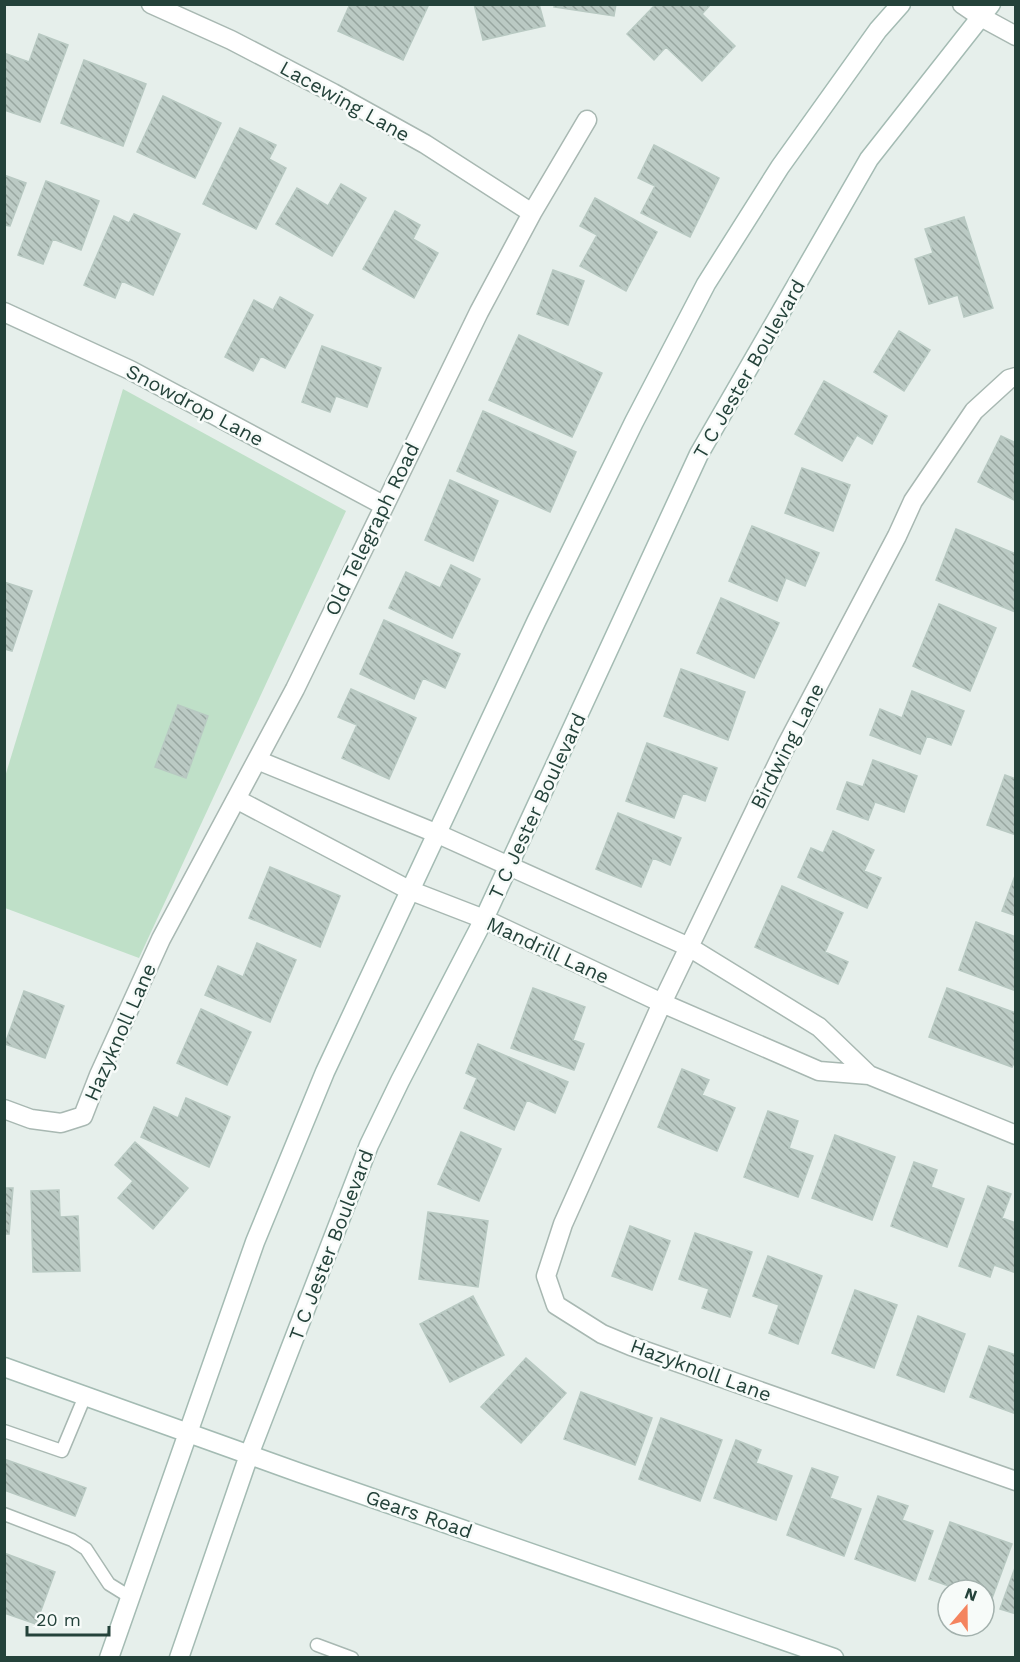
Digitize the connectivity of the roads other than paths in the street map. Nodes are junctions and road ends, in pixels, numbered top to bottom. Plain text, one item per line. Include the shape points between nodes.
1 (151, 4) edge
2 (901, 4) edge
3 (963, 4) edge
4 (986, 11) edge
5 (1016, 36) edge
6 (587, 120) dead end
7 (532, 213) junction
8 (4, 312) edge
9 (1016, 377) edge
10 (383, 505) junction
11 (257, 760) junction
12 (236, 798) junction
13 (438, 834) junction
14 (509, 866) junction
15 (409, 890) junction
16 (484, 919) junction
17 (161, 939) joint
18 (689, 947) junction
19 (662, 1003) junction
20 (869, 1075) junction
21 (4, 1109) edge
22 (1016, 1135) edge
23 (600, 1143) joint
24 (4, 1367) edge
25 (85, 1396) junction
26 (4, 1431) edge
27 (188, 1433) junction
28 (249, 1455) junction
29 (1016, 1481) edge
30 (4, 1514) edge
31 (130, 1597) junction
32 (317, 1645) dead end
33 (109, 1658) edge
34 (179, 1658) edge
35 (352, 1658) edge
36 (834, 1658) edge

1 - 7 street, Lacewing Lane via 333,93 424,144
2 - 13 street via 780,167 706,284 536,622
3 - 4 street
4 - 5 street
4 - 14 street, T C Jester Boulevard via 869,159 699,454
6 - 7 street, Old Telegraph Road
7 - 10 street, Old Telegraph Road
8 - 10 street, Snowdrop Lane via 130,370
9 - 18 street, Birdwing Lane via 974,411 913,501 786,746
10 - 11 street, Old Telegraph Road
11 - 12 street, Old Telegraph Road
11 - 13 street, Mandrill Lane
12 - 15 street, Mandrill Lane
12 - 17 street, Old Telegraph Road
13 - 14 street, Mandrill Lane
13 - 15 street
14 - 16 street, T C Jester Boulevard
14 - 18 street, Mandrill Lane
15 - 16 street, Mandrill Lane
15 - 27 street via 316,1093 255,1242
16 - 19 street, Mandrill Lane
16 - 28 street, T C Jester Boulevard via 369,1145
17 - 21 street, Hazyknoll Lane via 83,1116 61,1123 31,1119
18 - 19 street, Birdwing Lane
18 - 20 street, Mandrill Lane via 819,1027
19 - 20 street, Mandrill Lane via 819,1071
19 - 23 street, Birdwing Lane
20 - 22 street, Mandrill Lane
23 - 29 street, Hazyknoll Lane via 563,1224 546,1276 556,1305 602,1334 631,1346
24 - 25 street, Gears Road
25 - 26 lane via 63,1451
25 - 27 street, Gears Road
27 - 28 street, Gears Road
27 - 31 street
28 - 34 street, T C Jester Boulevard
28 - 36 street, Gears Road
30 - 31 lane via 86,1549 110,1584
31 - 33 street
32 - 35 lane

